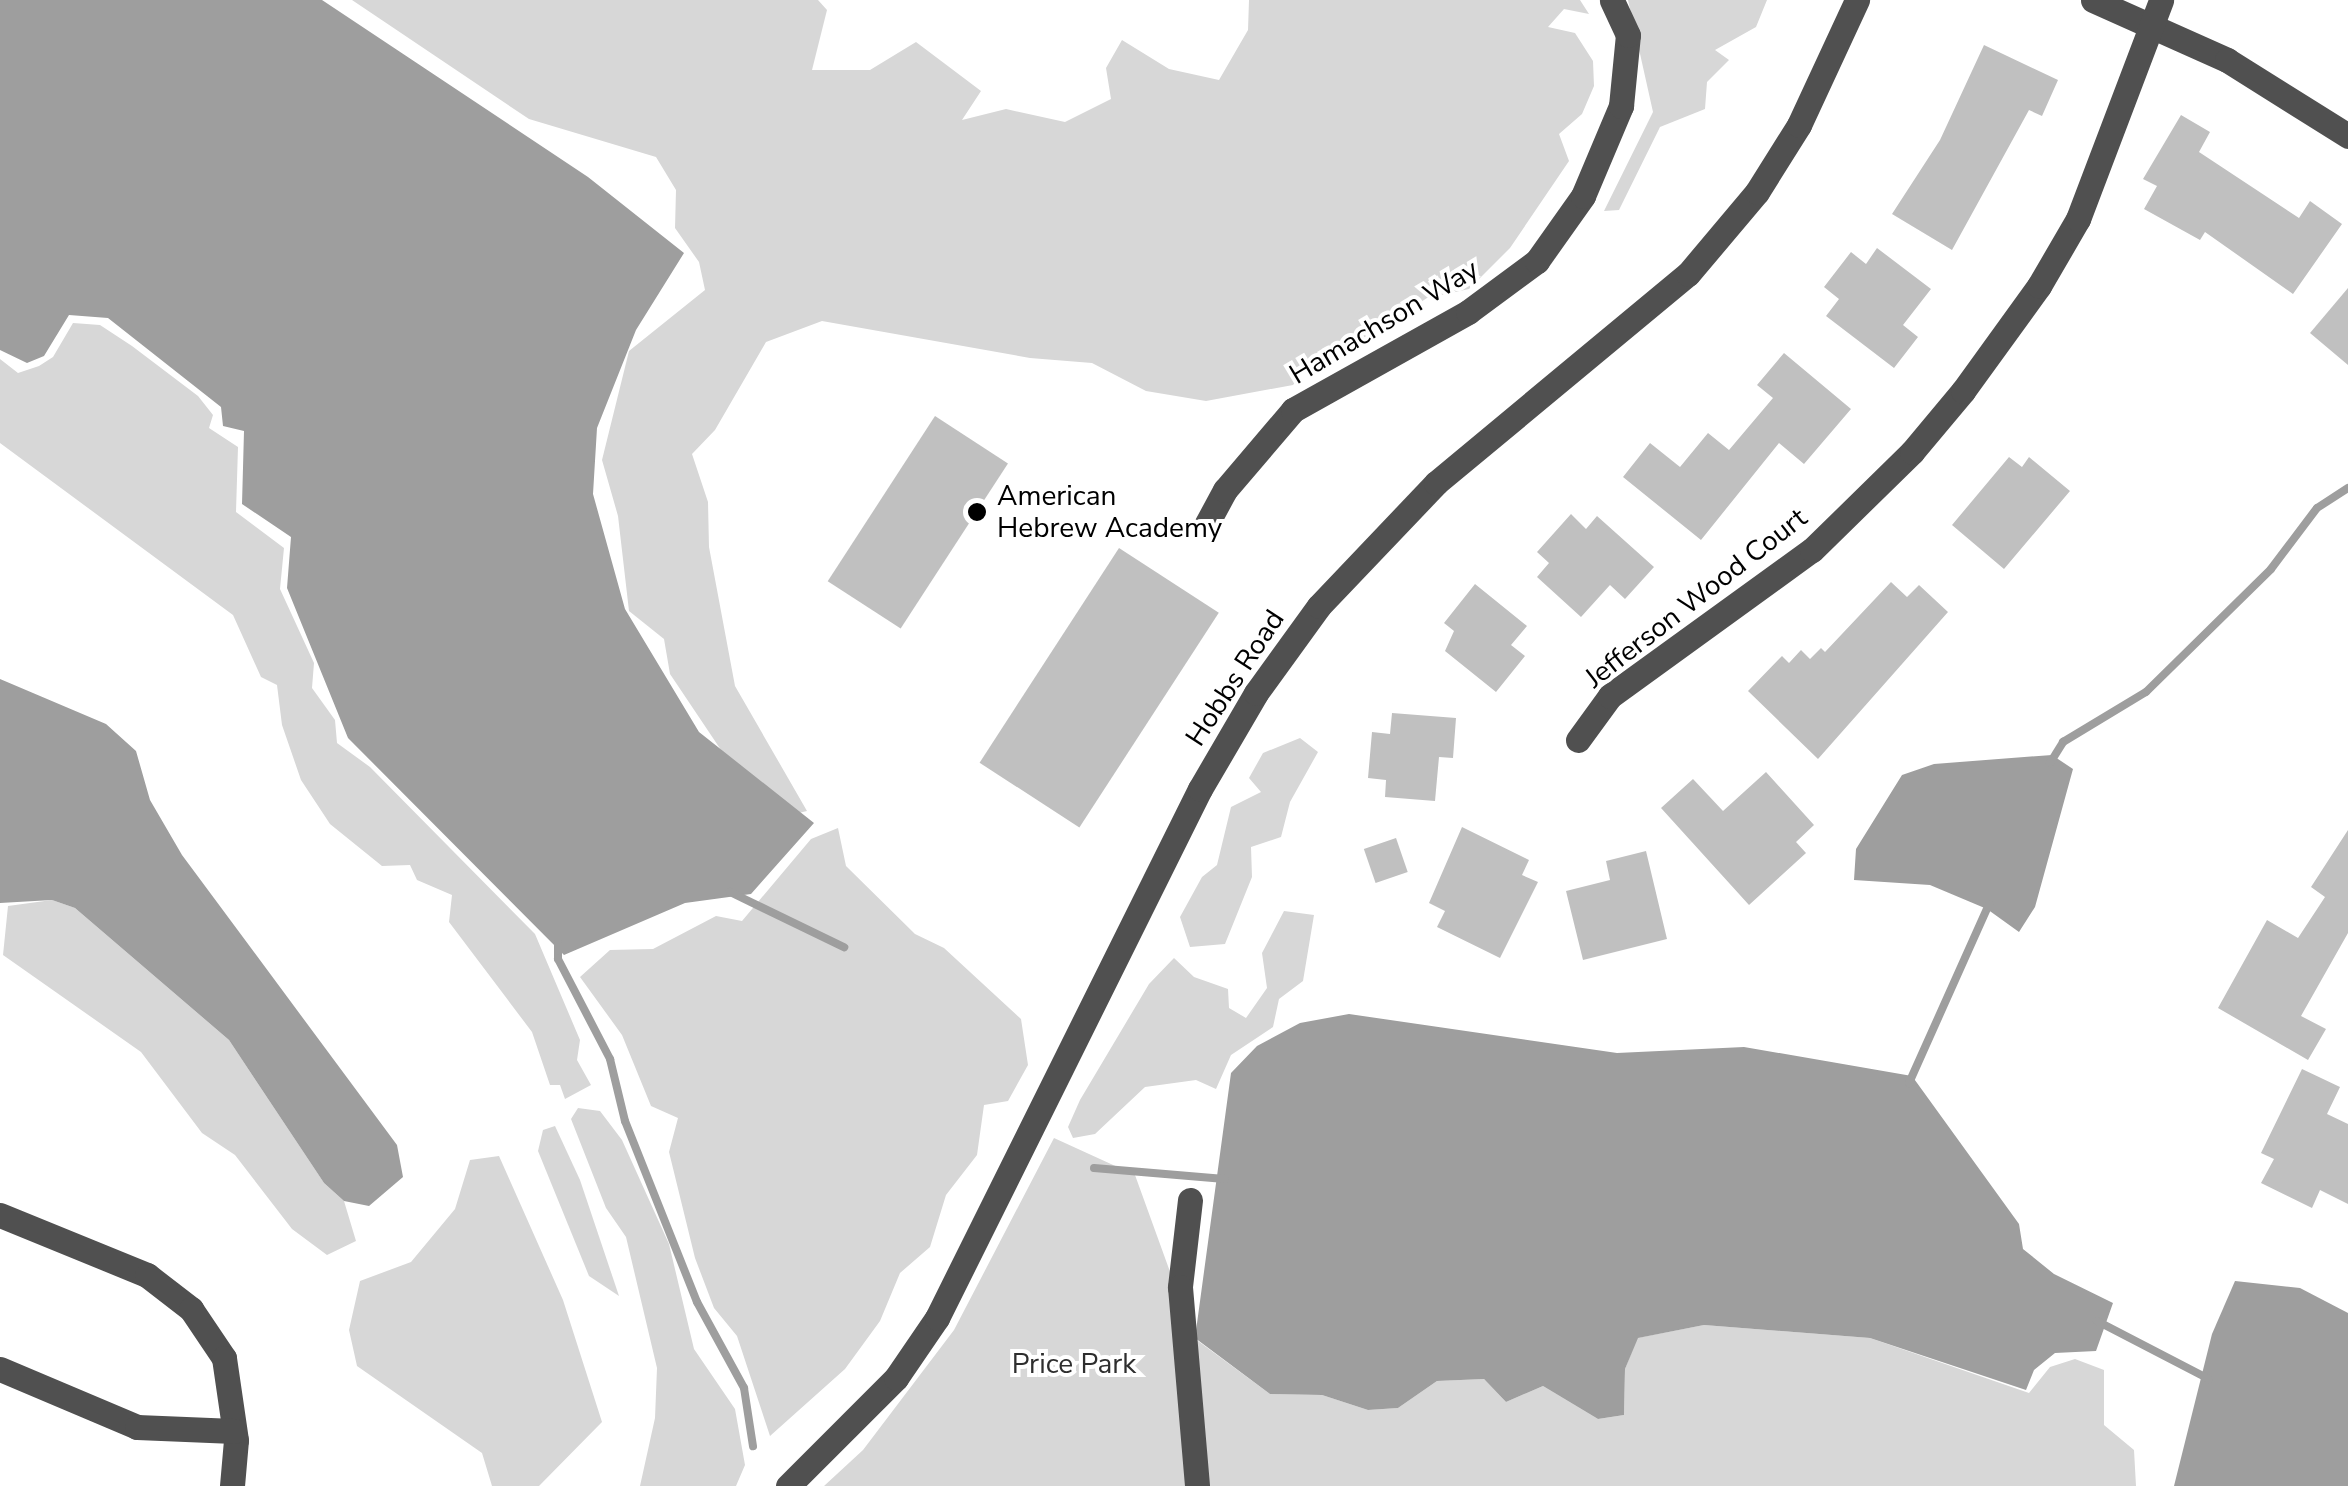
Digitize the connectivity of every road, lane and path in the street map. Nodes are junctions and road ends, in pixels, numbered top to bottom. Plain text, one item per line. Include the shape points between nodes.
1 (1612, 0) edge
2 (1857, 0) edge
3 (2094, 0) edge
4 (2158, 12) edge
5 (2348, 136) edge
6 (1205, 527) dead end
7 (1578, 740) dead end
8 (1190, 1200) dead end
9 (0, 1215) edge
10 (0, 1369) edge
11 (234, 1431) junction
12 (232, 1486) edge
13 (788, 1486) edge
14 (1196, 1486) edge

1 - 6 street, Hamachson Way via 1628,35 1621,106 1583,196 1537,261 1468,312 1293,410 1224,490
2 - 13 street, Hobbs Road via 1799,125 1757,192 1688,274 1436,483 1308,620 1200,790 936,1318 896,1378
3 - 4 street
4 - 5 street
4 - 7 street, Jefferson Wood Court via 2078,219 2040,286 1962,391 1912,452 1812,550 1610,696
8 - 14 street via 1180,1287
9 - 11 street via 148,1275 191,1309 224,1358
10 - 11 street via 137,1428
11 - 12 street

